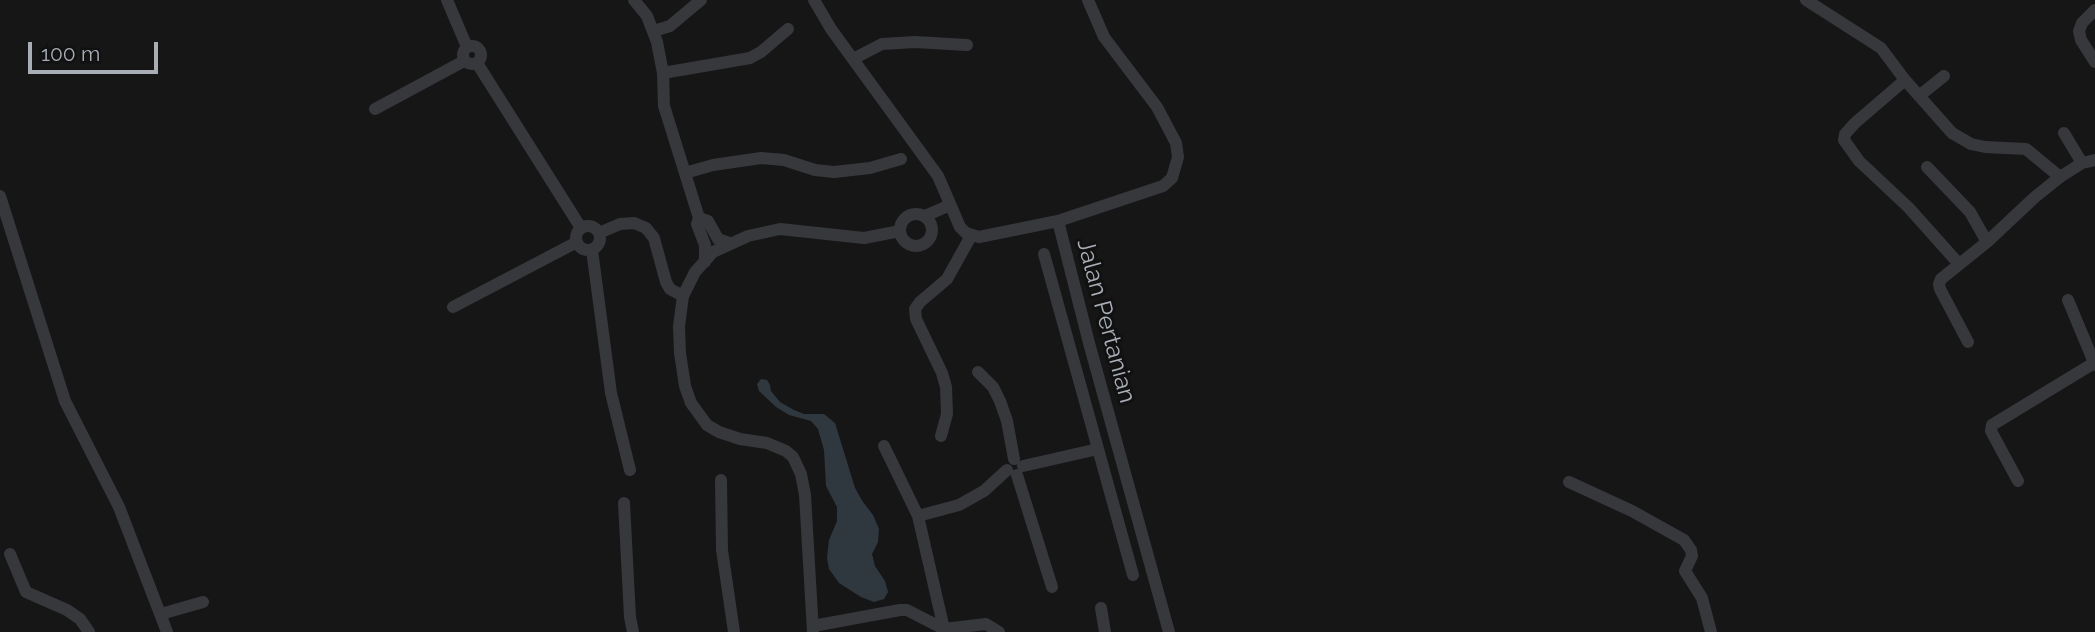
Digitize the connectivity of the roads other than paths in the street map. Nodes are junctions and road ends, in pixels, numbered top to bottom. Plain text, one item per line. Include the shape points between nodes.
1 (447, 0) edge
2 (634, 0) edge
3 (701, 0) edge
4 (814, 0) edge
5 (1088, 0) edge
6 (1806, 0) edge
7 (2095, 10) edge
8 (788, 29) dead end
9 (654, 31) junction
10 (967, 45) dead end
11 (469, 57) junction
12 (853, 59) junction
13 (2095, 62) edge
14 (663, 73) junction
15 (1944, 76) dead end
16 (1905, 80) junction
17 (1919, 96) junction
18 (375, 110) dead end
19 (2064, 133) dead end
20 (901, 159) dead end
21 (2089, 161) edge
22 (1927, 167) dead end
23 (685, 173) junction
24 (2060, 177) junction
25 (0, 196) edge
26 (950, 205) junction
27 (925, 216) junction
28 (699, 218) junction
29 (957, 221) junction
30 (1058, 221) junction
31 (581, 228) junction
32 (933, 228) junction
33 (900, 231) junction
34 (599, 233) junction
35 (971, 236) junction
36 (577, 242) junction
37 (1987, 242) junction
38 (729, 243) junction
39 (592, 250) junction
40 (1044, 254) dead end
41 (705, 262) junction
42 (1959, 264) junction
43 (683, 296) junction
44 (2068, 300) dead end
45 (453, 307) dead end
46 (1968, 342) dead end
47 (2094, 364) edge
48 (978, 372) dead end
49 (941, 436) dead end
50 (884, 446) dead end
51 (1098, 449) junction
52 (1015, 468) junction
53 (630, 470) dead end
54 (722, 480) dead end
55 (2018, 481) dead end
56 (1569, 482) dead end
57 (624, 503) dead end
58 (918, 516) junction
59 (10, 554) dead end
60 (1133, 575) dead end
61 (1052, 587) dead end
62 (203, 602) dead end
63 (1101, 608) dead end
64 (161, 614) junction
65 (813, 629) edge
66 (944, 629) junction
67 (89, 632) edge
68 (167, 632) edge
69 (633, 632) edge
70 (734, 632) edge
71 (999, 632) edge
72 (1105, 632) edge
73 (1169, 632) edge
74 (1711, 632) edge

1 - 11 street
2 - 9 street
3 - 9 street via 670,26
4 - 12 street
5 - 30 street via 1104,37 1157,107 1176,143 1176,168 1163,186
6 - 16 street via 1881,48
7 - 13 street via 2079,31
8 - 14 street via 750,58
9 - 14 street
10 - 12 street via 882,44
11 - 18 street
11 - 31 street
12 - 26 street via 934,170
14 - 23 street via 664,106
15 - 17 street
16 - 17 street
16 - 42 street via 1855,123 1844,140
17 - 24 street via 1952,134 1985,147 2025,149
19 - 21 street
20 - 23 street via 834,172 761,158
21 - 24 street
22 - 37 street via 1970,212
23 - 28 street
24 - 37 street
25 - 64 street via 65,401 119,507
26 - 27 street
26 - 29 street
27 - 32 street
27 - 33 street via 908,216
28 - 38 street via 708,221 718,239
28 - 41 street
29 - 32 street
29 - 35 street
30 - 35 street, Jalan Pertanian
30 - 73 street, Jalan Pertanian
31 - 34 street via 589,226
31 - 36 street
32 - 33 street via 928,240 916,245 907,243
33 - 38 street via 864,238 780,229
34 - 39 street via 598,245
34 - 43 street via 621,224 646,228 654,239 666,282
35 - 49 street via 947,279 915,309 946,387 947,414
36 - 39 street via 584,250
36 - 45 street
37 - 42 street
38 - 41 street
39 - 53 street via 611,393
40 - 51 street
41 - 43 street
42 - 46 street via 1939,284
43 - 65 street via 679,326 682,372 700,418 731,437 786,451 801,474
44 - 47 street
47 - 55 street via 1992,425
48 - 52 street via 1000,401
50 - 58 street
51 - 52 street
51 - 60 street
52 - 58 street via 959,505
52 - 61 street
54 - 70 street via 723,550
56 - 74 street via 1684,540 1692,556 1685,571 1702,598
57 - 69 street
58 - 66 street
59 - 67 street via 26,593 67,610
62 - 64 street
63 - 72 street
64 - 68 street
65 - 66 street via 900,610
66 - 71 street via 986,624

